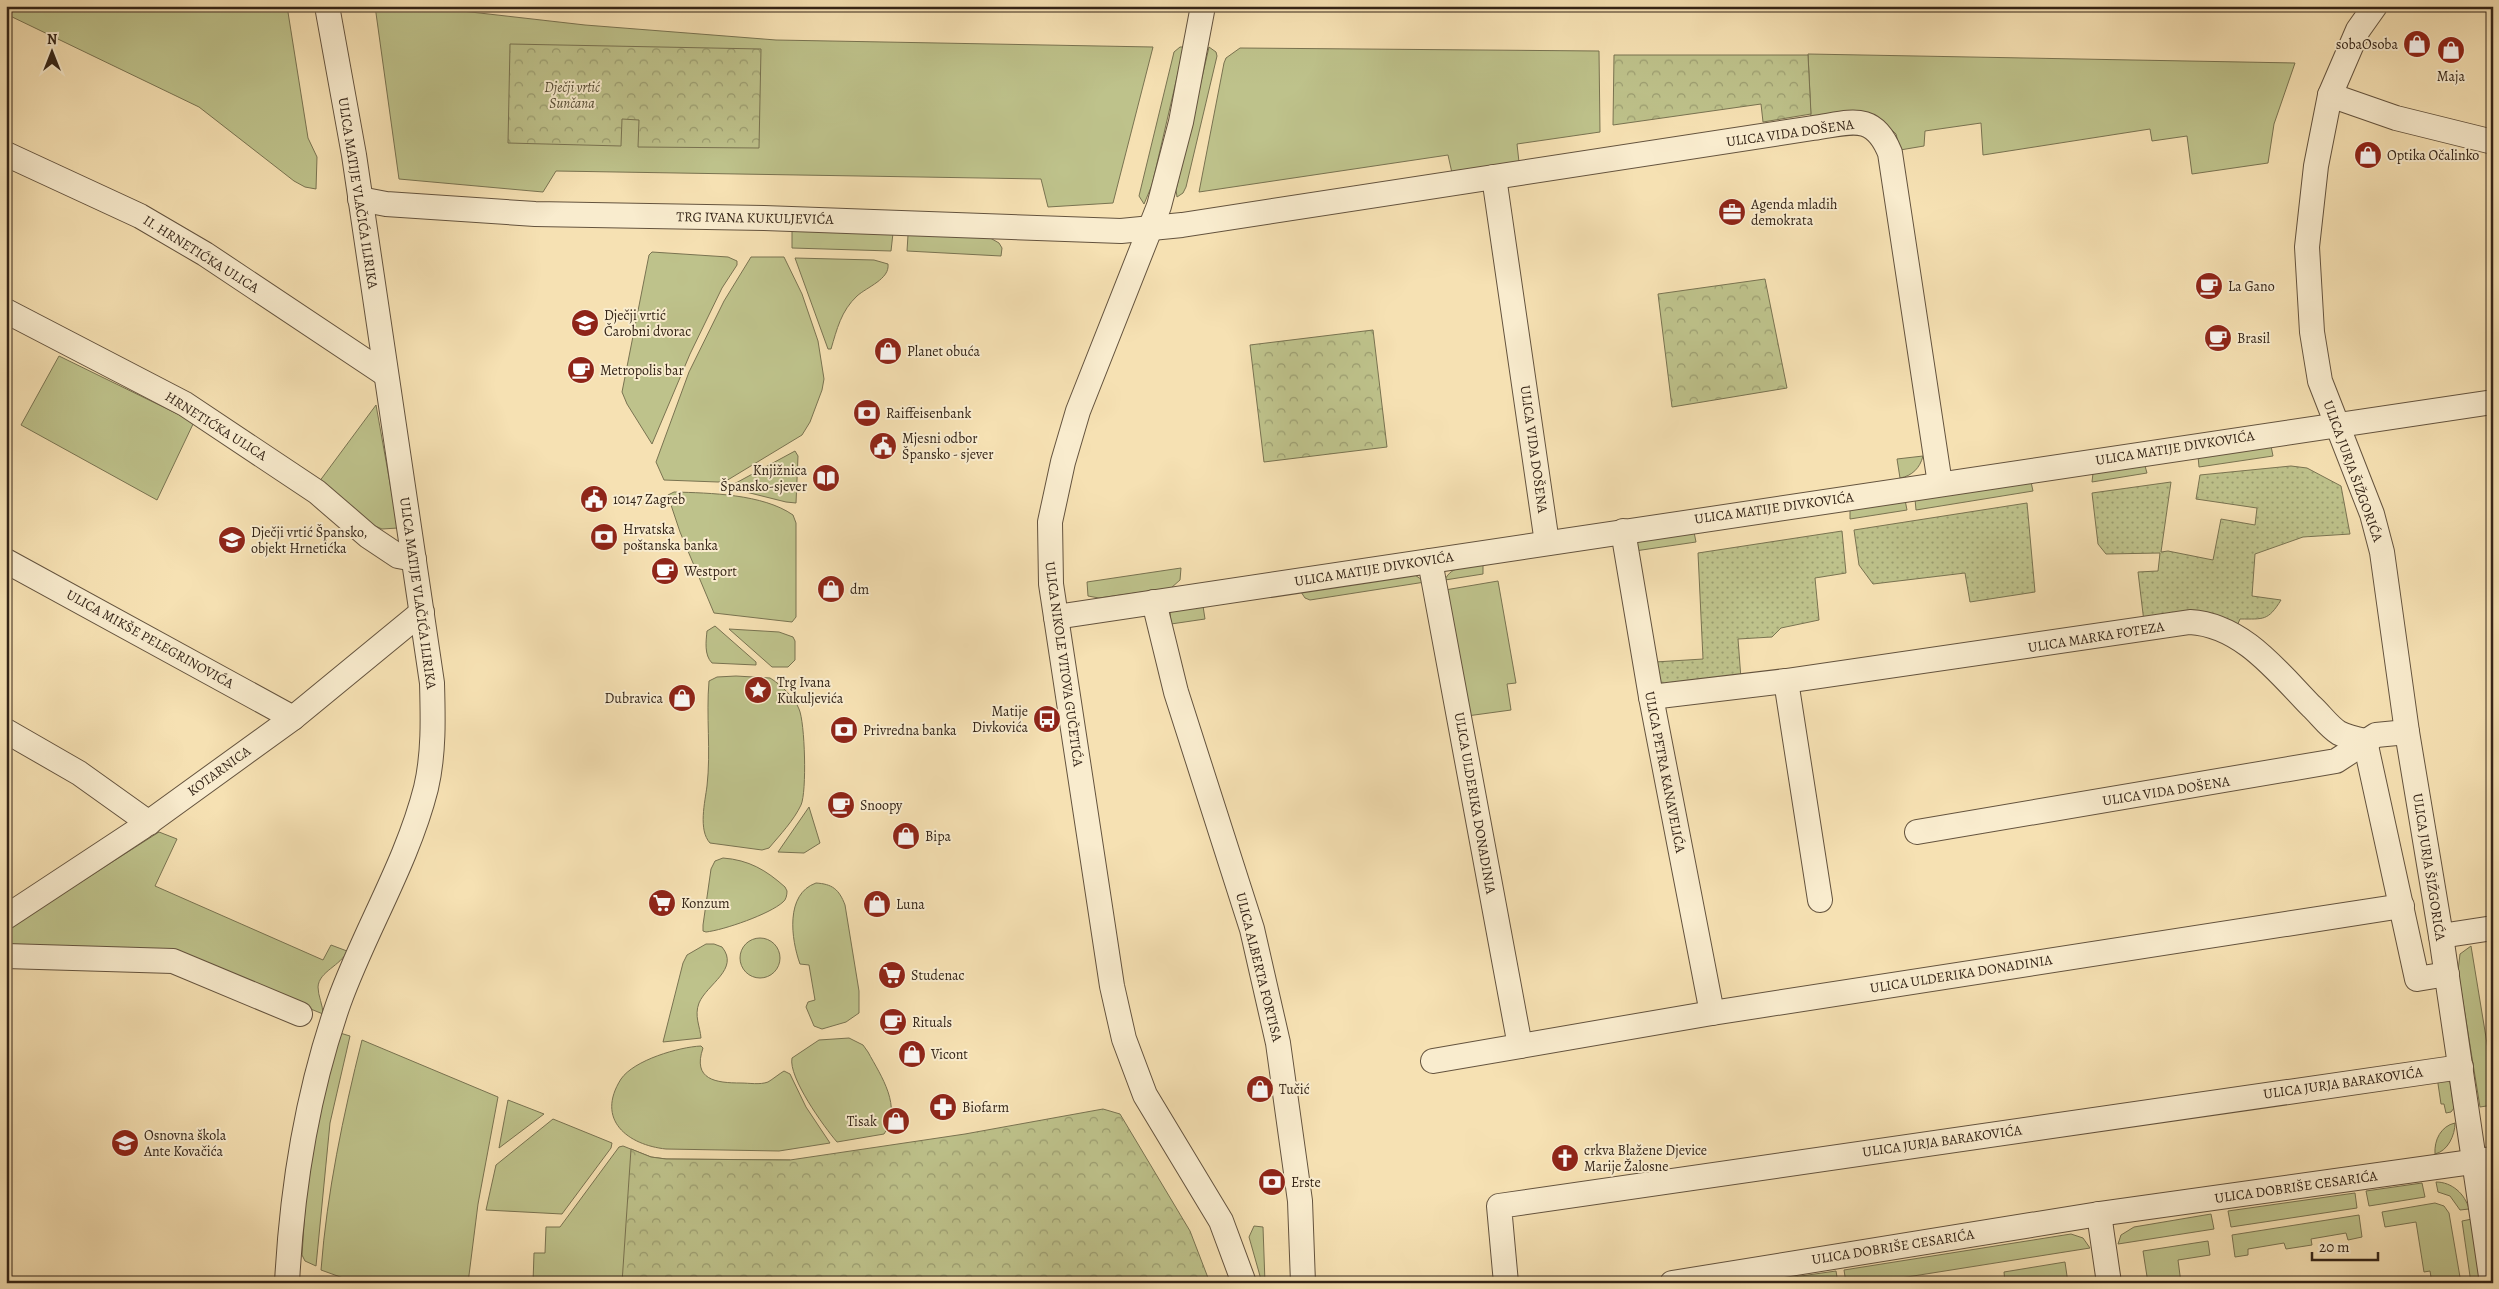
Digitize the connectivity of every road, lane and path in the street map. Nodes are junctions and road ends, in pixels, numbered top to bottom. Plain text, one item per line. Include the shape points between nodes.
1 (327, 6) edge
2 (1203, 6) edge
3 (2375, 6) edge
4 (2330, 95) junction
5 (2493, 142) edge
6 (6, 154) edge
7 (1494, 178) junction
8 (360, 199) junction
9 (1150, 229) junction
10 (6, 311) edge
11 (385, 374) junction
12 (2493, 402) edge
13 (2337, 426) junction
14 (1940, 484) junction
15 (1623, 531) junction
16 (1548, 543) junction
17 (414, 559) junction
18 (6, 561) edge
19 (1430, 561) junction
20 (1154, 602) junction
21 (422, 612) junction
22 (1056, 617) junction
23 (1786, 681) junction
24 (1651, 697) junction
25 (293, 718) junction
26 (6, 731) edge
27 (2406, 732) junction
28 (2365, 741) junction
29 (149, 823) junction
30 (1917, 832) dead end
31 (1820, 900) dead end
32 (2402, 906) junction
33 (6, 918) edge
34 (2493, 928) edge
35 (2441, 936) junction
36 (6, 956) edge
37 (2447, 974) junction
38 (1712, 1012) junction
39 (300, 1014) dead end
40 (1520, 1046) junction
41 (1434, 1061) dead end
42 (2460, 1067) junction
43 (2484, 1161) edge
44 (2098, 1214) junction
45 (1748, 1276) edge
46 (287, 1283) edge
47 (1244, 1283) edge
48 (1303, 1283) edge
49 (1506, 1283) edge
50 (1672, 1283) edge
51 (2108, 1283) edge
52 (2492, 1283) edge

1 - 8 street, ULICA MATIJE VLAČIĆA ILIRIKA
2 - 9 street, ULICA NIKOLE VITOVA GUČETIĆA via 1181,122 1160,206
3 - 4 street, ULICA JURJA ŠIŽGORIĆA via 2358,30
4 - 5 street via 2396,118
4 - 13 street, ULICA JURJA ŠIŽGORIĆA via 2316,166 2308,247 2320,381
6 - 11 street, II. HRNETIĆKA ULICA via 140,216 205,254
7 - 9 street, ULICA VIDA DOŠENA
7 - 14 street, ULICA VIDA DOŠENA via 1846,123 1873,127 1890,153
7 - 16 street, ULICA VIDA DOŠENA
8 - 9 street, TRG IVANA KUKULJEVIĆA via 386,204 535,214 774,218 1121,231
8 - 11 street, ULICA MATIJE VLAČIĆA ILIRIKA
9 - 22 street, ULICA NIKOLE VITOVA GUČETIĆA via 1078,411 1063,462 1050,540
10 - 17 street, HRNETIĆKA ULICA via 185,404 317,492 383,546 398,556
11 - 17 street, ULICA MATIJE VLAČIĆA ILIRIKA
12 - 13 street, ULICA MATIJE DIVKOVIĆA
13 - 14 street, ULICA MATIJE DIVKOVIĆA
13 - 27 street, ULICA JURJA ŠIŽGORIĆA via 2372,514 2382,552
14 - 15 street, ULICA MATIJE DIVKOVIĆA
15 - 16 street, ULICA MATIJE DIVKOVIĆA
15 - 24 street, ULICA PETRA KANAVELIĆA
16 - 19 street, ULICA MATIJE DIVKOVIĆA
17 - 21 street, ULICA MATIJE VLAČIĆA ILIRIKA
18 - 25 street, ULICA MIKŠE PELEGRINOVIĆA
19 - 20 street, ULICA MATIJE DIVKOVIĆA
19 - 40 street, ULICA ULDERIKA DONADINIA
20 - 22 street, ULICA MATIJE DIVKOVIĆA
20 - 48 street, ULICA ALBERTA FORTISA via 1176,692 1252,929 1278,1043 1300,1201
21 - 25 street, KOTARNICA
21 - 46 street, ULICA MATIJE VLAČIĆA ILIRIKA via 432,683 433,733 426,787 411,833 343,992 316,1074 293,1199
22 - 47 street, ULICA NIKOLE VITOVA GUČETIĆA via 1112,986 1122,1030 1145,1095 1221,1222
23 - 24 street, ULICA MARKA FOTEZA
23 - 28 street, ULICA MARKA FOTEZA via 2190,622 2209,623 2242,640 2337,732
23 - 31 street
24 - 38 street, ULICA PETRA KANAVELIĆA
25 - 29 street, KOTARNICA
26 - 29 street via 79,773
27 - 28 street, ULICA VIDA DOŠENA via 2376,735
27 - 35 street, ULICA JURJA ŠIŽGORIĆA
28 - 30 street, ULICA VIDA DOŠENA via 2336,761
28 - 32 street
29 - 33 street, KOTARNICA
32 - 37 street via 2417,979
32 - 38 street, ULICA ULDERIKA DONADINIA
34 - 35 street
35 - 37 street, ULICA JURJA ŠIŽGORIĆA
36 - 39 street via 173,961
37 - 42 street, ULICA JURJA ŠIŽGORIĆA
38 - 40 street, ULICA ULDERIKA DONADINIA
40 - 41 street, ULICA ULDERIKA DONADINIA
42 - 43 street, ULICA JURJA ŠIŽGORIĆA
42 - 49 street, ULICA JURJA BARAKOVIĆA via 1499,1206
43 - 44 street, ULICA DOBRIŠE CESARIĆA
43 - 52 street, ULICA JURJA ŠIŽGORIĆA
44 - 45 street, ULICA DOBRIŠE CESARIĆA
44 - 51 street
45 - 50 street, ULICA DOBRIŠE CESARIĆA

